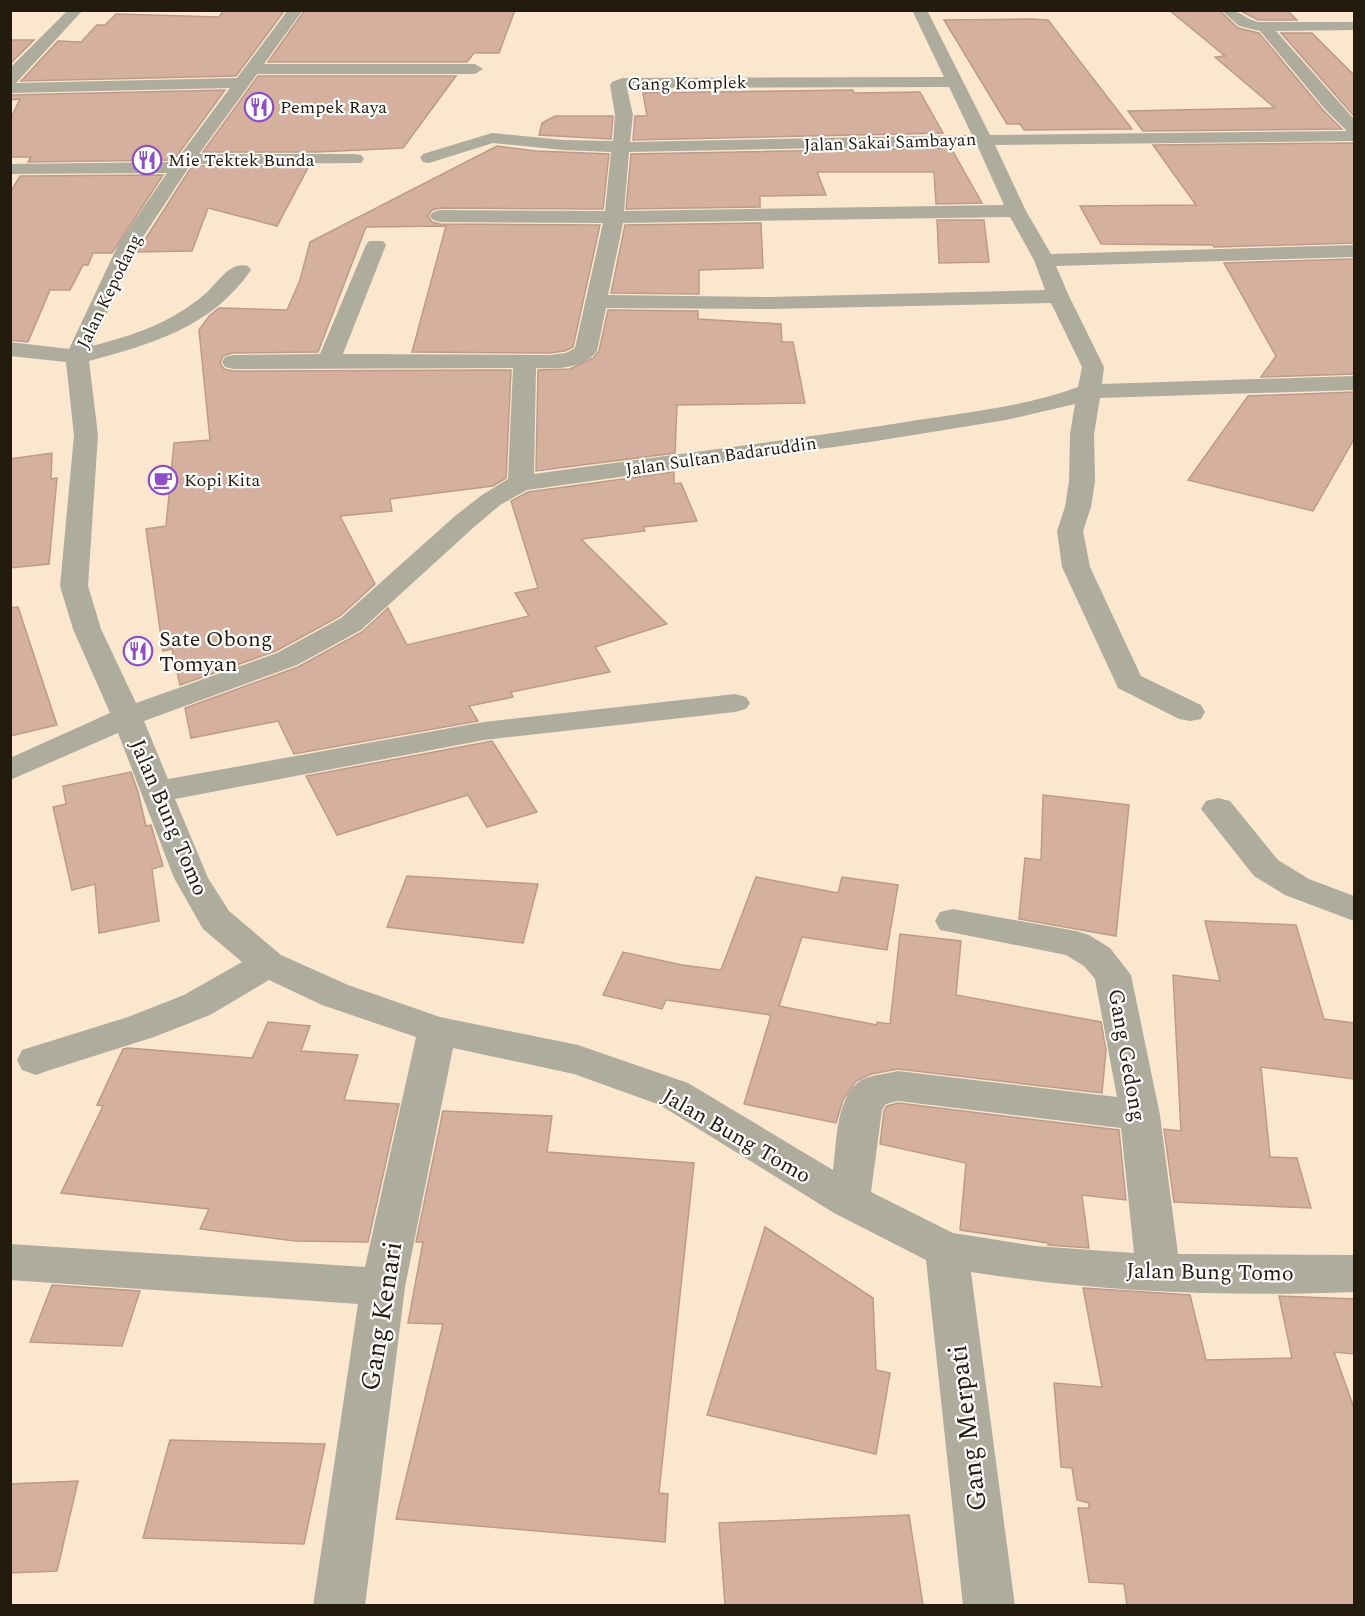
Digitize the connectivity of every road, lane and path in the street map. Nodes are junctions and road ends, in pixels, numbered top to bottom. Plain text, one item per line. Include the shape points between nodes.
1 (76, 10) edge
2 (296, 10) edge
3 (919, 10) edge
4 (1228, 10) edge
5 (1331, 26) junction
6 (1354, 26) edge
7 (1265, 28) junction
8 (1346, 45) dead end
9 (475, 69) dead end
10 (246, 76) junction
11 (10, 80) edge
12 (956, 82) junction
13 (10, 88) edge
14 (1354, 128) edge
15 (1354, 136) edge
16 (982, 140) junction
17 (622, 147) junction
18 (429, 158) dead end
19 (355, 159) dead end
20 (183, 163) junction
21 (10, 169) edge
22 (1016, 211) junction
23 (440, 216) dead end
24 (614, 217) junction
25 (376, 245) dead end
26 (1354, 251) edge
27 (1044, 260) junction
28 (240, 270) dead end
29 (1058, 296) junction
30 (597, 301) junction
31 (10, 349) edge
32 (77, 357) junction
33 (329, 361) junction
34 (525, 361) junction
35 (233, 362) dead end
36 (1354, 383) edge
37 (1089, 391) junction
38 (520, 483) junction
39 (735, 703) dead end
40 (1190, 712) dead end
41 (127, 717) junction
42 (10, 770) edge
43 (156, 792) junction
44 (1218, 809) dead end
45 (1354, 909) edge
46 (953, 921) dead end
47 (268, 964) junction
48 (437, 1029) junction
49 (36, 1060) dead end
50 (1140, 1115) junction
51 (849, 1201) junction
52 (946, 1250) junction
53 (10, 1262) edge
54 (1158, 1273) junction
55 (1354, 1274) edge
56 (384, 1287) junction
57 (339, 1605) edge
58 (989, 1605) edge

1 - 11 street via 65,25 33,51
2 - 10 street, Jalan Kepodang
3 - 12 street
4 - 7 street via 1244,23
5 - 6 street
5 - 7 street
5 - 8 street
7 - 14 street
9 - 10 street
10 - 13 street
10 - 20 street, Jalan Kepodang
12 - 16 street
12 - 17 street, Gang Komplek via 622,83 618,89 624,115
15 - 16 street, Jalan Sakai Sambayan
16 - 17 street, Jalan Sakai Sambayan
16 - 22 street
17 - 18 street, Jalan Sakai Sambayan via 492,138
17 - 24 street, Gang Komplek
19 - 20 street
20 - 21 street
20 - 32 street, Jalan Kepodang via 129,243
22 - 24 street
22 - 27 street
23 - 24 street
24 - 30 street, Gang Komplek
25 - 33 street
26 - 27 street
27 - 29 street
28 - 32 street via 212,299 176,325 144,339
29 - 30 street via 770,303
29 - 37 street via 1093,367
30 - 34 street, Gang Komplek via 584,354 566,360
31 - 32 street
32 - 41 street, Jalan Kepodang via 86,435 74,586 87,629
33 - 34 street
33 - 35 street
34 - 38 street
36 - 37 street, Jalan Sultan Badaruddin
37 - 38 street, Jalan Sultan Badaruddin via 996,414 818,444
37 - 40 street via 1082,434 1082,481 1070,531 1076,567 1129,682
38 - 41 street, Jalan Sultan Badaruddin via 464,522 351,624 287,658
39 - 43 street via 484,731
41 - 42 street, Jalan Sultan Badaruddin
41 - 43 street, Jalan Bung Tomo
43 - 47 street, Jalan Bung Tomo via 190,878 216,920
44 - 45 street via 1266,868 1297,887
46 - 50 street, Gang Gedong via 1076,944 1097,957 1113,975
47 - 48 street, Jalan Bung Tomo via 336,995
47 - 49 street via 197,1005
48 - 51 street, Jalan Bung Tomo via 578,1060 674,1094
48 - 56 street, Gang Kenari
50 - 51 street via 898,1086 873,1092 862,1107
50 - 54 street, Gang Gedong
51 - 52 street, Jalan Bung Tomo
52 - 54 street, Jalan Bung Tomo via 1035,1264
52 - 58 street, Gang Merpati
53 - 56 street
54 - 55 street, Jalan Bung Tomo
56 - 57 street, Gang Kenari

